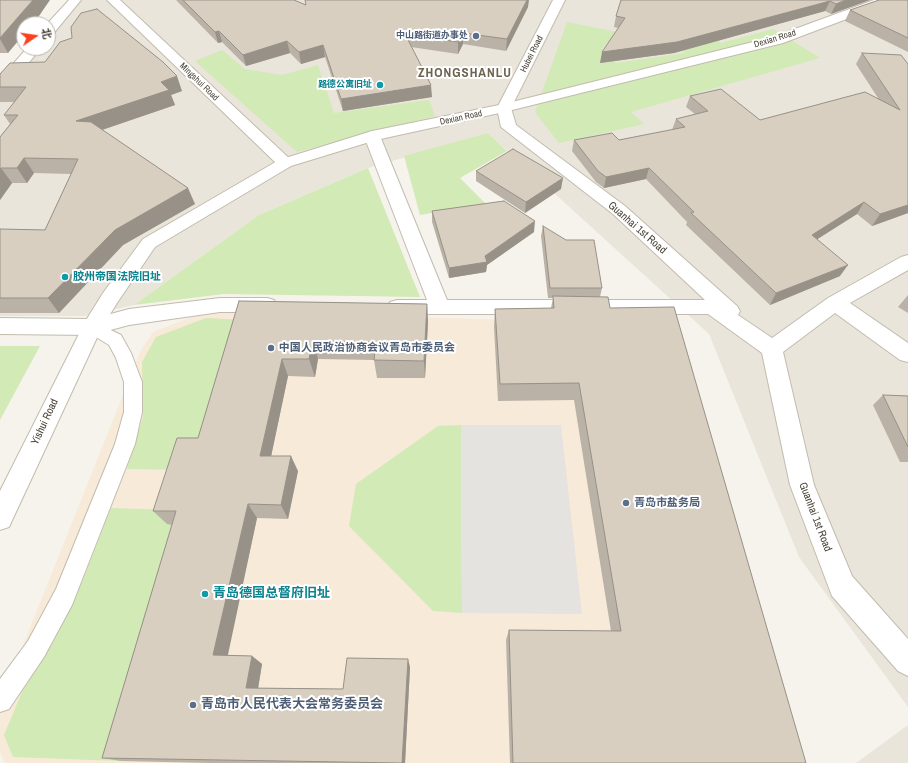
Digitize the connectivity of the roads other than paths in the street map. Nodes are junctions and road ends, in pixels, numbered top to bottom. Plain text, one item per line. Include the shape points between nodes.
1 (75, 0) edge
2 (113, 0) edge
3 (560, 0) edge
4 (885, 0) edge
5 (56, 23) edge
6 (27, 56) edge
7 (0, 88) edge
8 (504, 108) junction
9 (372, 136) junction
10 (285, 164) junction
11 (908, 262) edge
12 (835, 303) junction
13 (283, 306) edge
14 (377, 307) edge
15 (440, 307) junction
16 (0, 326) edge
17 (92, 327) junction
18 (772, 350) junction
19 (908, 354) edge
20 (0, 518) edge
21 (908, 661) edge
22 (0, 700) edge

1 - 5 street
2 - 10 street, Mingshui Road
3 - 8 street, Hubei Road
4 - 8 street, Dexian Road via 778,40
6 - 7 street
8 - 9 street, Dexian Road
8 - 18 street, Guanhai 1st Road via 509,127 619,210
9 - 10 street, Dexian Road
9 - 15 street
10 - 17 street, Dexian Road via 149,243
11 - 12 street
12 - 18 street
12 - 19 street
13 - 17 street via 220,305 129,317
14 - 15 street
15 - 18 street via 712,307
16 - 17 street
17 - 20 street, Yishui Road
17 - 22 lane via 115,340 125,358 133,382 133,412 125,444 64,597 36,649
18 - 21 street, Guanhai 1st Road via 802,485 842,586

